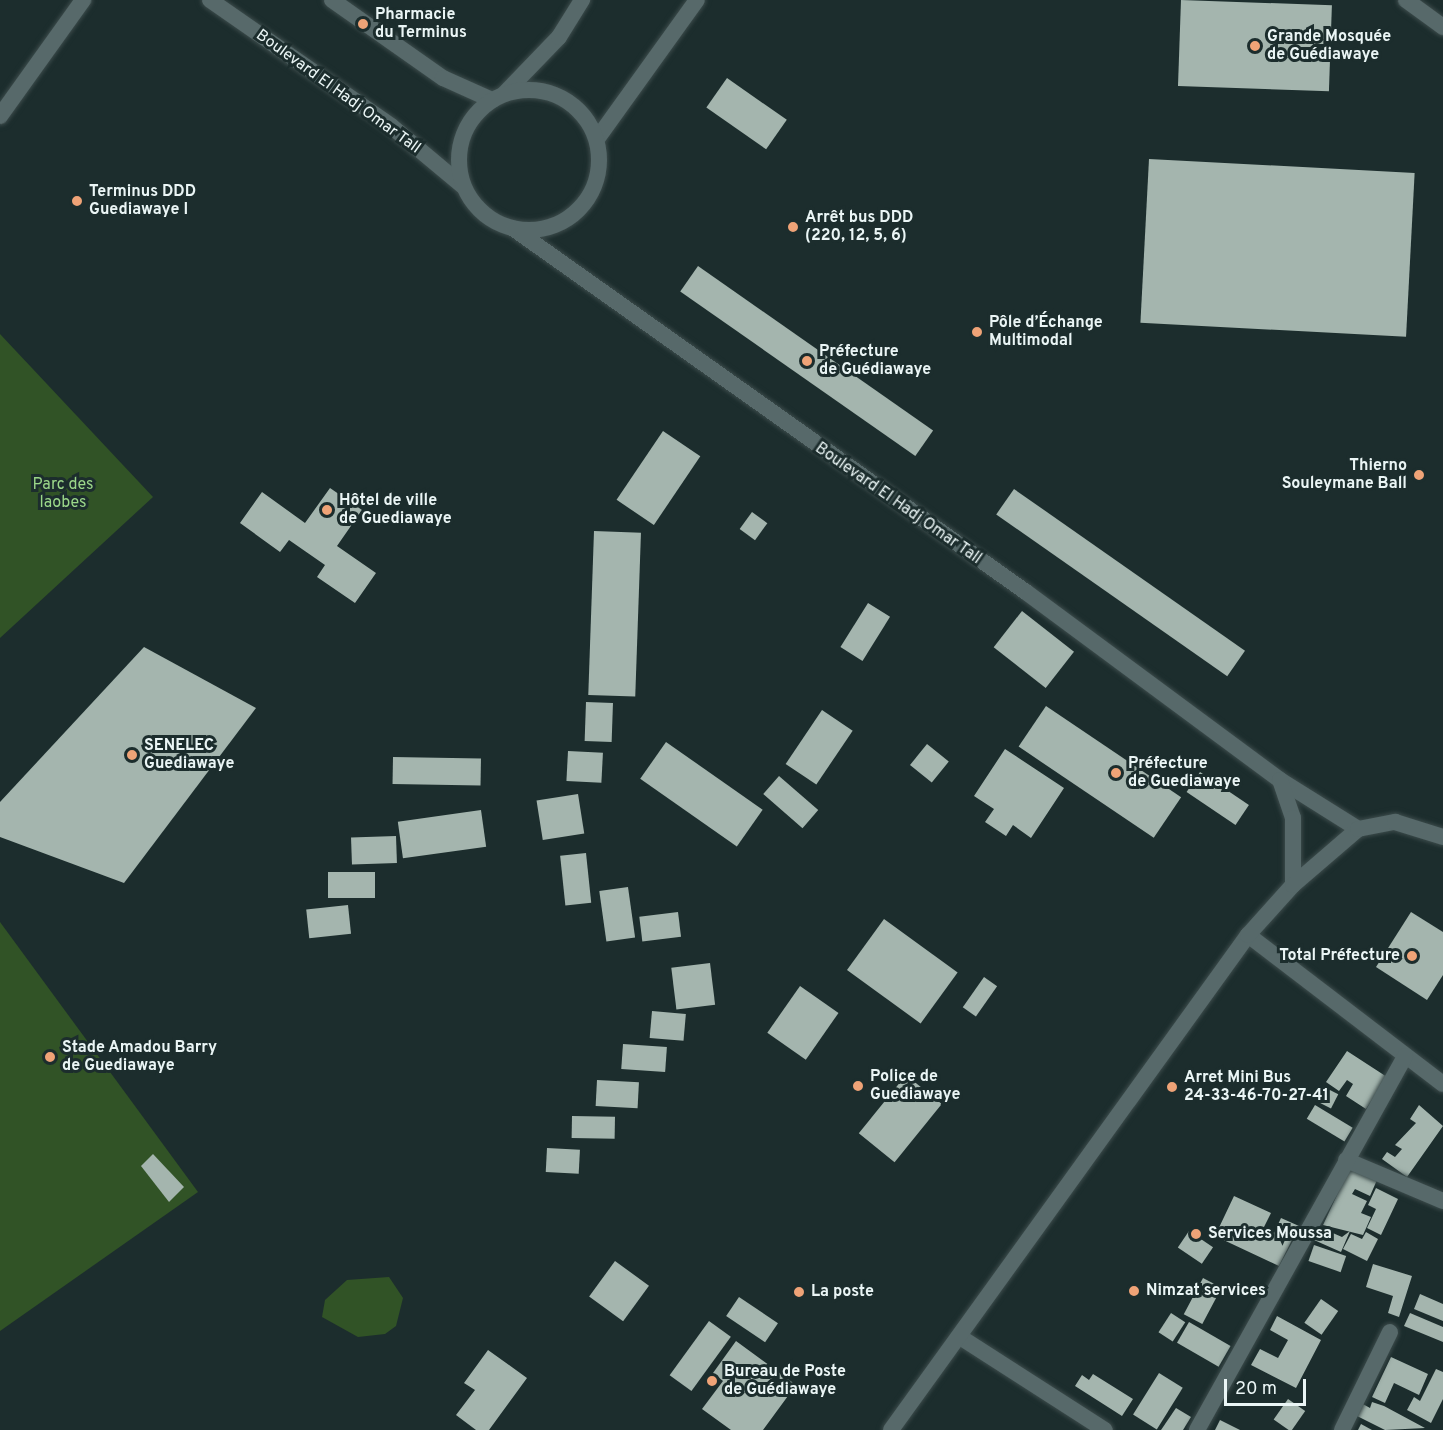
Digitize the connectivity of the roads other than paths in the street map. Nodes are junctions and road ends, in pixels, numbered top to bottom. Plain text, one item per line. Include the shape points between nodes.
1 (82, 0) edge
2 (210, 0) edge
3 (582, 0) edge
4 (697, 0) edge
5 (1406, 0) edge
6 (337, 1) edge
7 (1443, 27) edge
8 (498, 97) junction
9 (0, 116) edge
10 (597, 139) junction
11 (464, 187) junction
12 (514, 229) junction
13 (1280, 780) junction
14 (1358, 829) junction
15 (1443, 837) edge
16 (1293, 885) junction
17 (1248, 935) junction
18 (1405, 1056) junction
19 (1443, 1084) edge
20 (1346, 1160) junction
21 (1443, 1201) edge
22 (1390, 1332) dead end
23 (960, 1337) junction
24 (891, 1430) edge
25 (1105, 1430) edge
26 (1197, 1430) edge
27 (1342, 1430) edge

1 - 9 main road
2 - 11 main road, Boulevard El Hadj Omar Tall via 391,126
3 - 8 main road via 559,37
4 - 10 main road
5 - 7 main road
6 - 8 main road via 443,78
8 - 10 main road via 549,92 570,102
8 - 11 main road via 464,132 459,149
10 - 12 main road via 599,171 582,206 550,227
11 - 12 main road, Boulevard El Hadj Omar Tall via 493,220
12 - 13 main road, Boulevard El Hadj Omar Tall via 1026,591
13 - 14 main road, Boulevard El Hadj Omar Tall
13 - 16 main road via 1293,818
14 - 15 main road via 1395,822
14 - 16 main road
16 - 17 main road
17 - 18 main road
17 - 23 main road
18 - 19 main road
18 - 20 main road
20 - 21 main road
20 - 26 main road
22 - 27 main road
23 - 24 main road
23 - 25 main road

